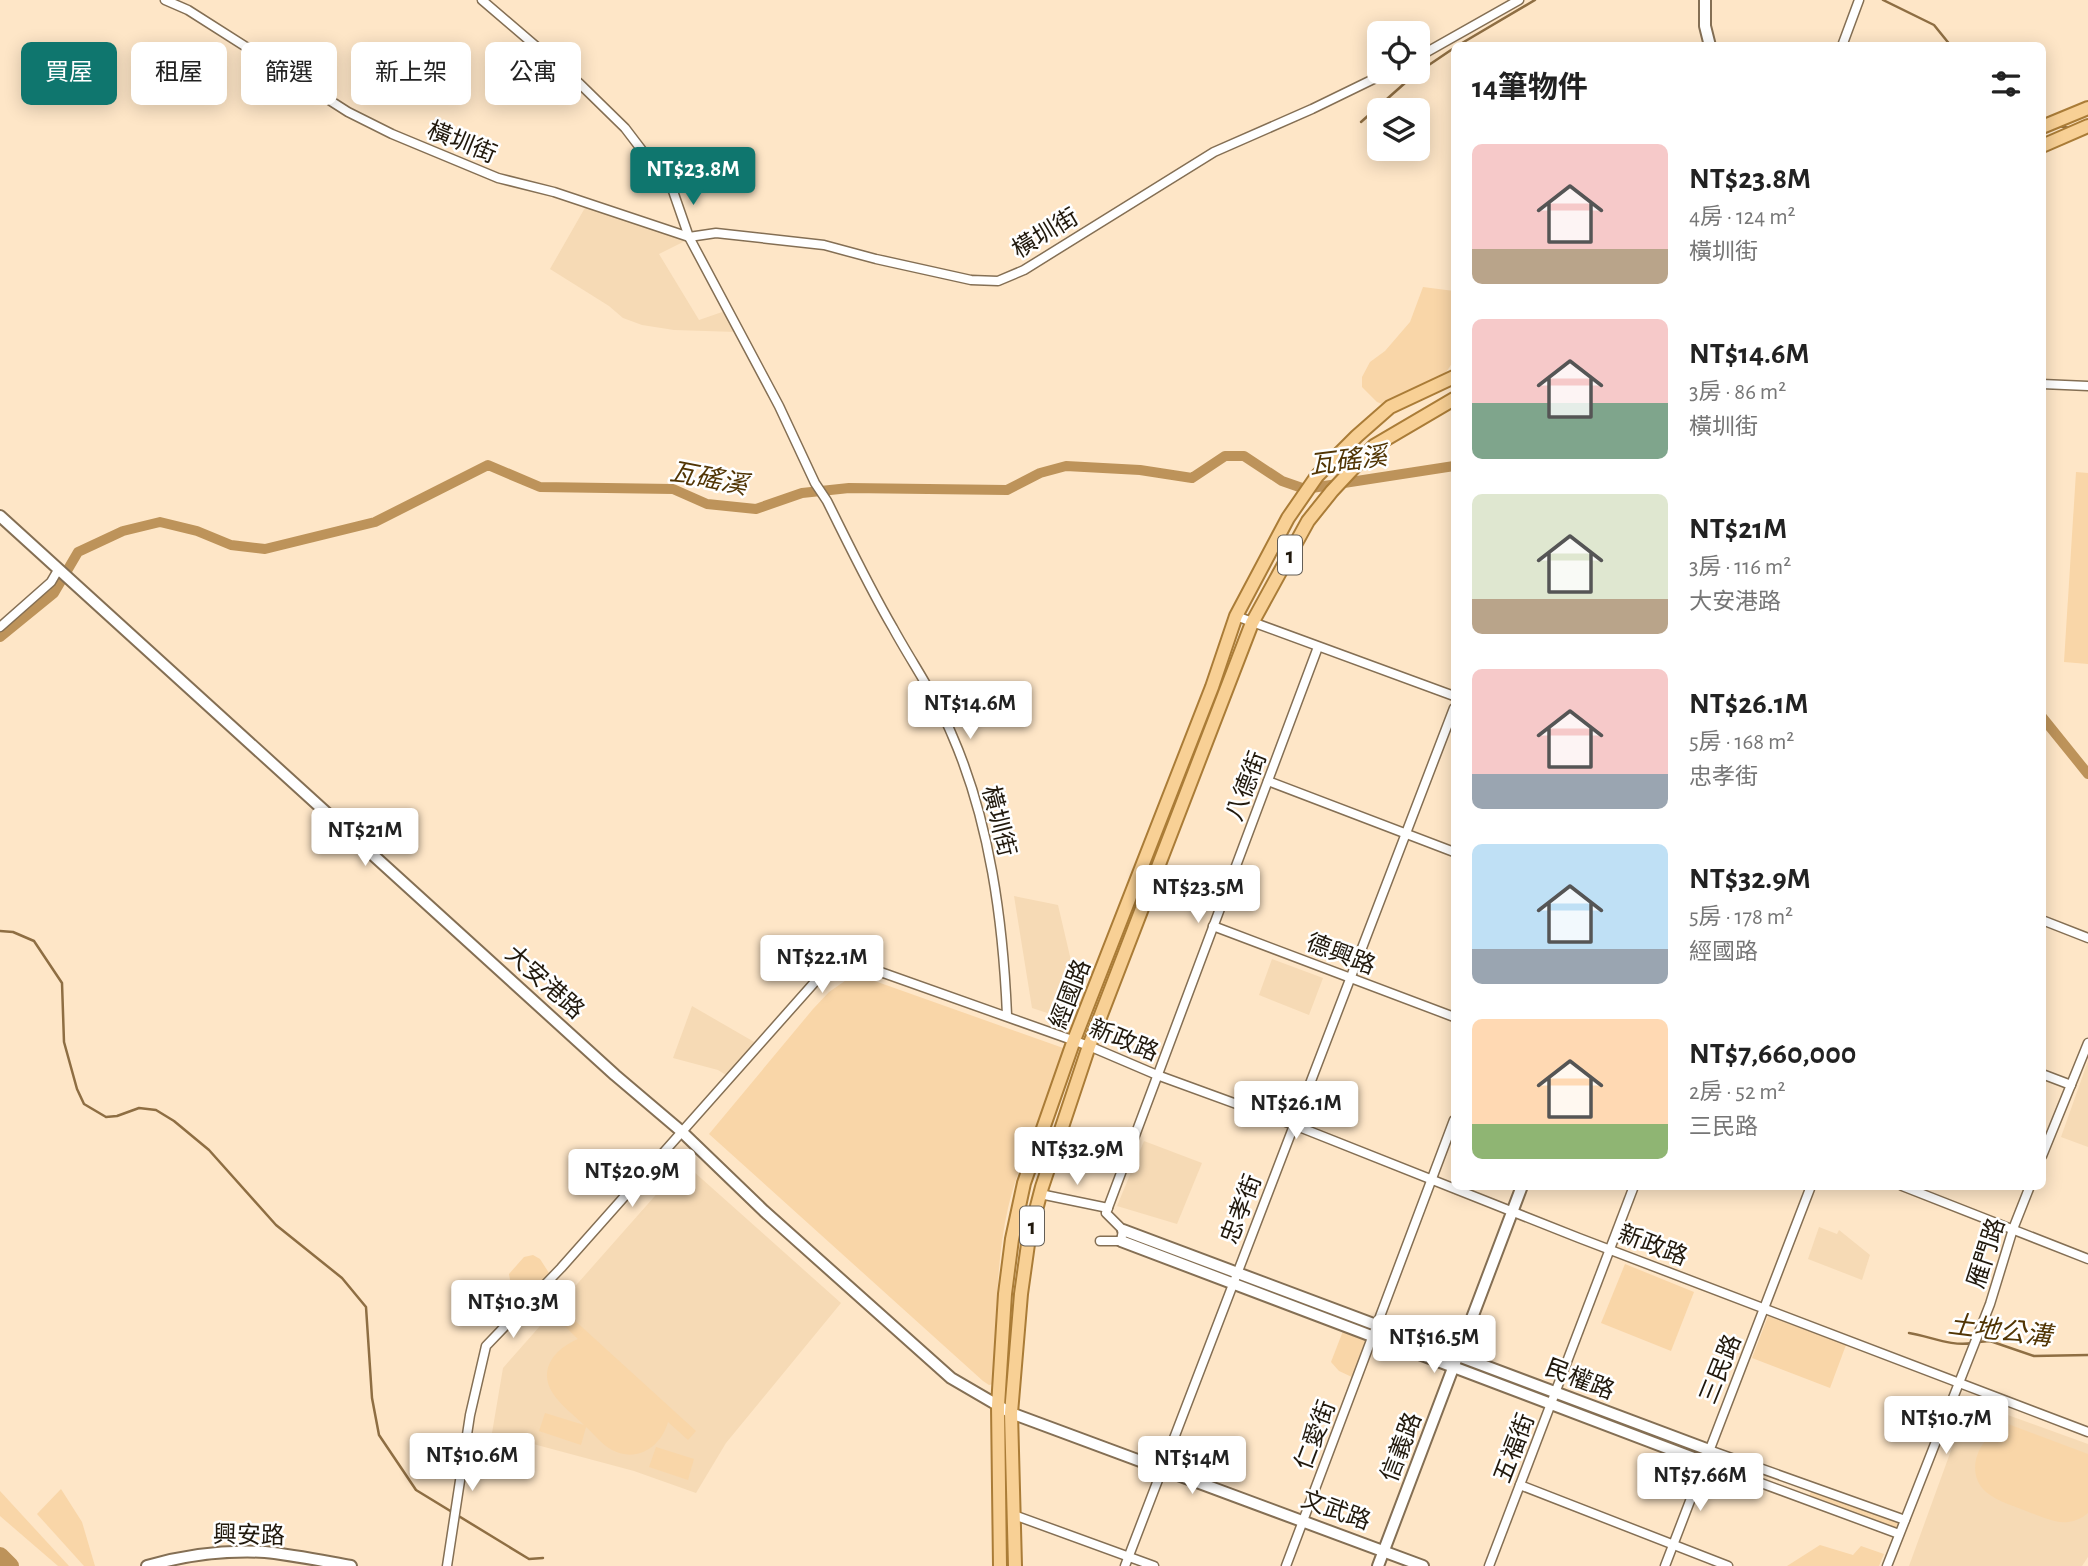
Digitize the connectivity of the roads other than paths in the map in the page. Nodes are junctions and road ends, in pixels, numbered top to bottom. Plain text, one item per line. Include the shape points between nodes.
1 (166, 0) edge
2 (482, 0) edge
3 (1519, 0) edge
4 (1705, 0) edge
5 (1858, 2) edge
6 (1709, 42) edge
7 (1843, 42) edge
8 (1430, 50) edge
9 (1367, 82) edge
10 (2088, 108) edge
11 (2046, 125) edge
12 (2088, 126) edge
13 (2046, 144) edge
14 (689, 237) junction
15 (1451, 378) edge
16 (2046, 384) edge
17 (2088, 386) edge
18 (1451, 401) edge
19 (0, 516) edge
20 (58, 570) junction
21 (1236, 616) junction
22 (1252, 623) junction
23 (0, 626) edge
24 (1318, 647) junction
25 (1451, 695) edge
26 (1451, 716) edge
27 (1268, 781) junction
28 (1406, 834) junction
29 (1451, 851) edge
30 (2046, 922) edge
31 (1213, 926) junction
32 (2088, 938) edge
33 (1350, 978) junction
34 (1007, 1015) junction
35 (1451, 1016) edge
36 (1074, 1040) junction
37 (2088, 1043) edge
38 (1089, 1046) junction
39 (1157, 1075) junction
40 (2046, 1076) edge
41 (2071, 1085) junction
42 (1294, 1125) junction
43 (1451, 1129) edge
44 (681, 1131) junction
45 (2046, 1146) edge
46 (1432, 1179) junction
47 (1451, 1187) edge
48 (1460, 1190) edge
49 (1521, 1190) edge
50 (1632, 1190) edge
51 (1809, 1190) edge
52 (1913, 1190) edge
53 (2028, 1190) edge
54 (1041, 1194) junction
55 (1107, 1210) junction
56 (1513, 1211) junction
57 (2013, 1228) junction
58 (1122, 1236) junction
59 (1100, 1241) dead end
60 (1610, 1249) junction
61 (2088, 1259) edge
62 (1235, 1278) junction
63 (1765, 1308) junction
64 (1377, 1325) junction
65 (1373, 1337) junction
66 (1458, 1356) junction
67 (1454, 1367) junction
68 (1960, 1382) junction
69 (1555, 1392) junction
70 (1551, 1404) junction
71 (998, 1406) junction
72 (1011, 1413) junction
73 (2088, 1432) edge
74 (1709, 1450) junction
75 (1704, 1462) junction
76 (1162, 1469) junction
77 (1803, 1484) junction
78 (1520, 1485) junction
79 (1799, 1497) junction
80 (1014, 1514) junction
81 (1905, 1520) junction
82 (1303, 1521) junction
83 (1899, 1534) junction
84 (1673, 1545) junction
85 (1384, 1551) junction
86 (1129, 1556) junction
87 (147, 1566) edge
88 (351, 1566) edge
89 (447, 1566) edge
90 (1000, 1566) edge
91 (1015, 1566) edge
92 (1125, 1566) edge
93 (1154, 1566) edge
94 (1286, 1566) edge
95 (1378, 1566) edge
96 (1423, 1566) edge
97 (1489, 1566) edge
98 (1665, 1566) edge
99 (1728, 1566) edge
100 (1887, 1566) edge

1 - 14 street, 橫圳街 via 348,112 392,134 498,178
2 - 14 street via 580,84 632,136 673,191
3 - 8 street
4 - 6 street
5 - 7 street
9 - 14 street, 橫圳街 via 1214,152 999,281 971,280 824,245 716,233
10 - 11 main road
12 - 13 main road
14 - 34 street, 橫圳街 via 815,483 952,733 988,845
15 - 21 main road, 經國路 / 1 via 1390,407 1317,476
16 - 17 street
18 - 22 main road, 經國路 / 1 via 1374,446 1346,475 1308,521
19 - 20 street
20 - 23 street via 51,582
20 - 44 street, 大安港路
21 - 22 street
21 - 36 main road, 經國路 / 1
22 - 24 street
22 - 38 main road, 經國路 / 1
24 - 25 street
24 - 27 street, 八德街
26 - 28 street, 忠孝街
27 - 28 street
27 - 31 street, 八德街
28 - 29 street
28 - 33 street, 忠孝街
30 - 32 street
31 - 33 street, 德興路
31 - 39 street, 八德街
33 - 35 street, 德興路
33 - 42 street, 忠孝街
34 - 36 street, 新政路
34 - 44 street, 新政路 via 858,964 838,963 821,975
36 - 38 street, 新政路
36 - 71 main road, 經國路 / 1 via 1024,1183 1012,1239
37 - 41 street
38 - 39 street, 新政路
38 - 54 main road, 經國路 / 1
39 - 42 street, 新政路
39 - 55 street, 八德街
40 - 41 street
41 - 45 street
42 - 46 street, 新政路
42 - 62 street, 忠孝街
43 - 46 street, 仁愛街
44 - 71 street, 大安港路 via 951,1378
44 - 89 street, 新政路 via 486,1346 470,1415
46 - 47 street, 新政路
46 - 64 street, 仁愛街
48 - 56 street, 新政路
49 - 56 street, 信義路
50 - 60 street, 五福街
51 - 63 street, 三民路
52 - 57 street
53 - 57 street, 雁門路
54 - 55 street
54 - 72 main road, 經國路 / 1 via 1021,1294
55 - 58 street
56 - 60 street, 新政路
56 - 66 street, 信義路
57 - 61 street
57 - 68 street, 雁門路
58 - 59 street
58 - 62 street, 民權路
60 - 63 street, 新政路
60 - 69 street, 五福街
62 - 64 street, 民權路
62 - 65 street, 民權路
62 - 76 street, 忠孝街
63 - 68 street, 新政路
63 - 74 street, 三民路
64 - 65 street, 仁愛街
64 - 66 street, 民權路
65 - 67 street, 民權路
65 - 82 street, 仁愛街
66 - 67 street, 信義路
66 - 69 street, 民權路
67 - 70 street, 民權路
67 - 85 street, 信義路
68 - 73 street, 新政路
68 - 81 street, 雁門路
69 - 70 street, 五福街
69 - 74 street, 民權路
70 - 75 street, 民權路
70 - 78 street, 五福街
71 - 72 street, 文武路
71 - 90 main road, 經國路 / 1
72 - 76 street, 文武路
72 - 80 main road, 經國路 / 1
74 - 75 street, 三民路
74 - 77 street, 民權路
75 - 79 street, 民權路
75 - 84 street, 三民路
76 - 82 street, 文武路
76 - 86 street, 忠孝街
77 - 79 street
77 - 81 street, 民權路
78 - 84 street
78 - 97 street, 五福街
79 - 83 street, 民權路
80 - 86 street
80 - 91 main road, 經國路 / 1
81 - 83 street, 雁門路
82 - 85 street, 文武路
82 - 94 street, 仁愛街
83 - 100 street, 雁門路
84 - 98 street, 三民路
84 - 99 street
85 - 95 street, 信義路
85 - 96 street, 文武路
86 - 92 street, 忠孝街
86 - 93 street
87 - 88 street, 興安路 via 234,1552 267,1552

